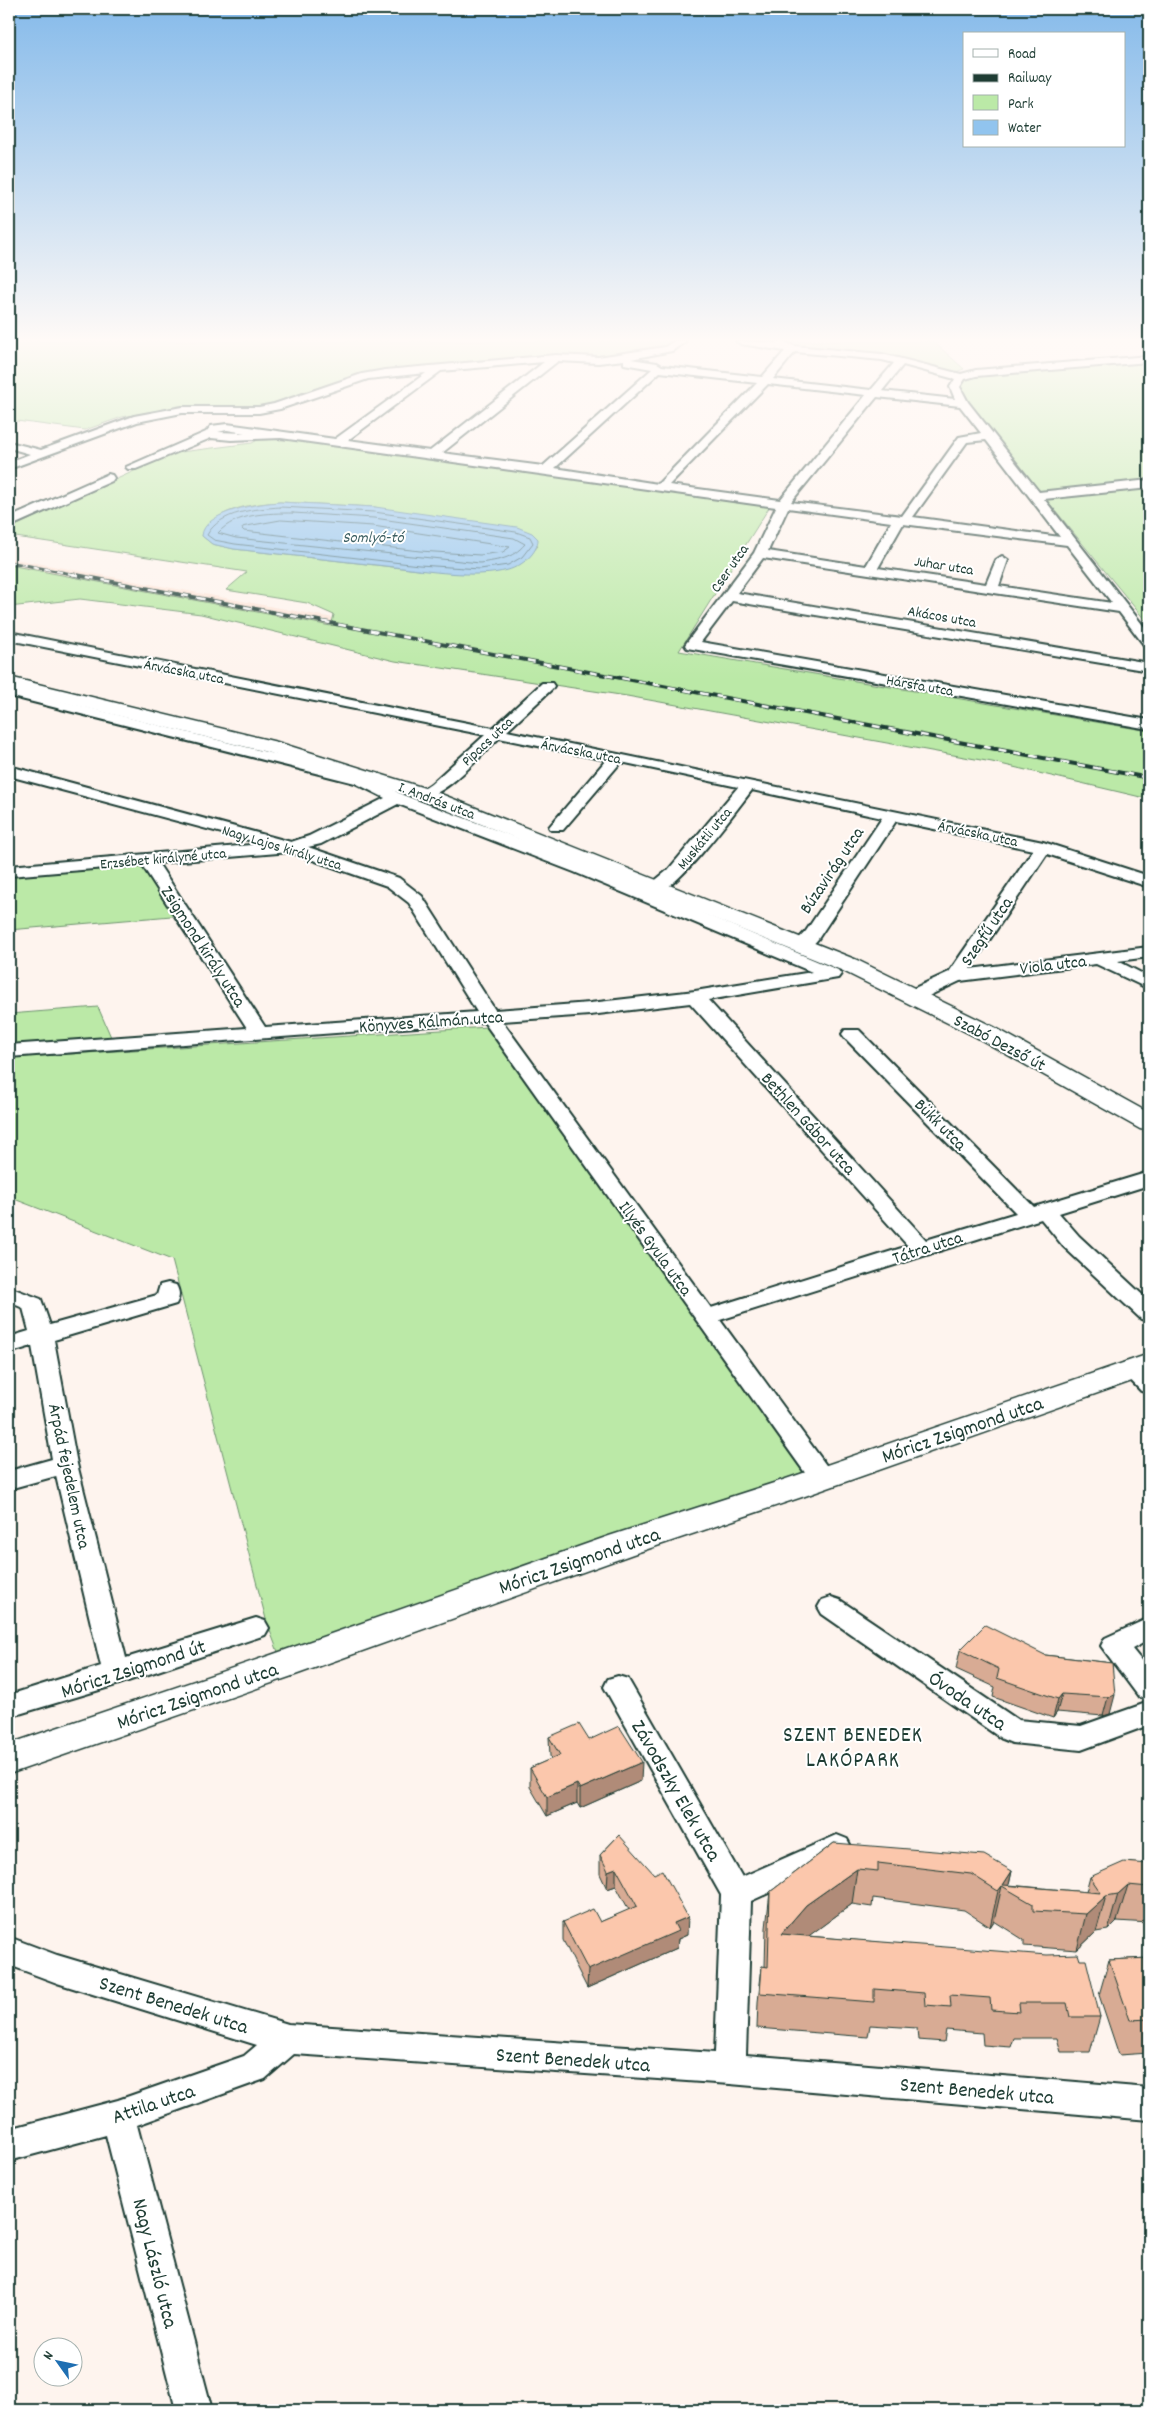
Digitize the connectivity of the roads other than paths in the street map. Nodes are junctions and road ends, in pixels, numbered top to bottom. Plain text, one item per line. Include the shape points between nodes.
1 (38, 454) edge
2 (163, 454) edge
3 (423, 454) edge
4 (564, 454) edge
5 (693, 454) edge
6 (823, 454) edge
7 (952, 454) edge
8 (1002, 454) edge
9 (432, 455) joint
10 (9, 466) edge
11 (132, 467) dead end
12 (546, 470) junction
13 (108, 478) dead end
14 (1149, 484) edge
15 (661, 487) junction
16 (1036, 496) junction
17 (784, 504) junction
18 (902, 519) junction
19 (9, 523) edge
20 (1072, 542) junction
21 (760, 554) junction
22 (1002, 560) dead end
23 (870, 570) junction
24 (991, 589) junction
25 (730, 596) junction
26 (1123, 609) junction
27 (9, 636) edge
28 (1149, 642) edge
29 (692, 645) joint
30 (1149, 667) edge
31 (9, 683) edge
32 (547, 686) dead end
33 (9, 692) edge
34 (1149, 725) edge
35 (494, 734) junction
36 (616, 758) junction
37 (9, 771) edge
38 (748, 786) junction
39 (424, 794) junction
40 (397, 798) junction
41 (892, 815) junction
42 (557, 827) dead end
43 (291, 847) junction
44 (1043, 847) junction
45 (147, 859) junction
46 (9, 871) edge
47 (1149, 882) edge
48 (656, 887) junction
49 (801, 946) junction
50 (1149, 952) edge
51 (1098, 958) junction
52 (840, 970) junction
53 (956, 976) junction
54 (1149, 984) edge
55 (913, 996) junction
56 (696, 997) junction
57 (490, 1017) junction
58 (260, 1034) junction
59 (852, 1034) dead end
60 (9, 1051) edge
61 (1149, 1123) edge
62 (1149, 1178) edge
63 (1037, 1212) junction
64 (922, 1249) junction
65 (168, 1290) dead end
66 (9, 1294) edge
67 (1149, 1314) edge
68 (706, 1317) junction
69 (42, 1336) junction
70 (9, 1345) edge
71 (1144, 1373) edge
72 (64, 1464) junction
73 (822, 1478) junction
74 (9, 1480) edge
75 (831, 1608) dead end
76 (256, 1628) dead end
77 (1149, 1628) edge
78 (116, 1674) junction
79 (618, 1687) dead end
80 (1149, 1688) edge
81 (9, 1706) edge
82 (1149, 1714) edge
83 (9, 1759) edge
84 (837, 1848) edge
85 (736, 1894) junction
86 (9, 1951) edge
87 (288, 2039) junction
88 (730, 2070) junction
89 (1149, 2104) edge
90 (118, 2116) junction
91 (9, 2145) edge
92 (194, 2410) edge

1 - 10 street
2 - 11 street
3 - 9 street
4 - 12 street
5 - 15 street
6 - 17 street, Cser utca
7 - 18 street
8 - 16 street
9 - 12 street
12 - 15 street
13 - 19 street
14 - 16 street
15 - 17 street
16 - 20 street
17 - 18 street
17 - 21 street, Cser utca
18 - 20 street
18 - 23 street
20 - 26 street
21 - 23 street, Juhar utca
21 - 25 street, Cser utca
22 - 24 street
23 - 24 street, Juhar utca
24 - 26 street, Juhar utca
25 - 29 street, Cser utca
25 - 30 street, Akácos utca
26 - 28 street
27 - 35 street, Árvácska utca
29 - 34 street, Hársfa utca
31 - 39 main road, I. András utca via 300,753
32 - 35 street, Pipacs utca
33 - 40 street, I. András utca via 360,780
35 - 36 street, Árvácska utca
35 - 39 street, Pipacs utca via 438,787
36 - 38 street, Árvácska utca
36 - 42 street
37 - 43 street, Nagy Lajos király utca
38 - 41 street, Árvácska utca
38 - 48 street, Muskátli utca via 674,874
39 - 48 main road, I. András utca
40 - 43 street, Erzsébet királyné utca via 315,840
40 - 52 street, I. András utca
41 - 44 street, Árvácska utca
41 - 49 street, Búzavirág utca via 812,935
43 - 45 street, Erzsébet királyné utca
43 - 57 street, Nagy Lajos király utca via 393,882 416,900
44 - 47 street, Árvácska utca
44 - 53 street, Szegfű utca
45 - 46 street, Erzsébet királyné utca
45 - 58 street, Zsigmond király utca
48 - 49 main road, I. András utca
49 - 52 main road, I. András utca
50 - 51 street, Viola utca
51 - 53 street, Viola utca
51 - 54 street
52 - 55 main road, Szabó Dezső út
52 - 56 street, Könyves Kálmán utca
53 - 55 street, Szegfű utca
55 - 61 main road, Szabó Dezső út
56 - 57 street, Könyves Kálmán utca
56 - 64 street, Bethlen Gábor utca
57 - 58 street, Könyves Kálmán utca
57 - 68 street, Illyés Gyula utca
58 - 60 street, Könyves Kálmán utca
59 - 63 street, Bükk utca
62 - 63 street, Tátra utca
63 - 64 street, Tátra utca
63 - 67 street, Bükk utca
64 - 68 street, Tátra utca
65 - 69 street via 168,1299
66 - 69 street, Árpád fejedelem utca via 33,1304
68 - 73 street, Illyés Gyula utca
69 - 70 street
69 - 72 street, Árpád fejedelem utca
71 - 73 main road, Móricz Zsigmond utca
72 - 74 street
72 - 78 street, Árpád fejedelem utca
73 - 83 main road, Móricz Zsigmond utca
75 - 82 street, Óvoda utca via 1012,1730 1081,1738
76 - 78 street, Móricz Zsigmond út
77 - 80 street via 1114,1646
78 - 81 street, Móricz Zsigmond út
79 - 85 street, Závodszky Elek utca
84 - 85 street
85 - 88 street
86 - 87 street, Szent Benedek utca via 57,1969
87 - 88 street, Szent Benedek utca
87 - 90 street, Attila utca via 254,2068
88 - 89 street, Szent Benedek utca
90 - 91 street, Attila utca
90 - 92 street, Nagy László utca

